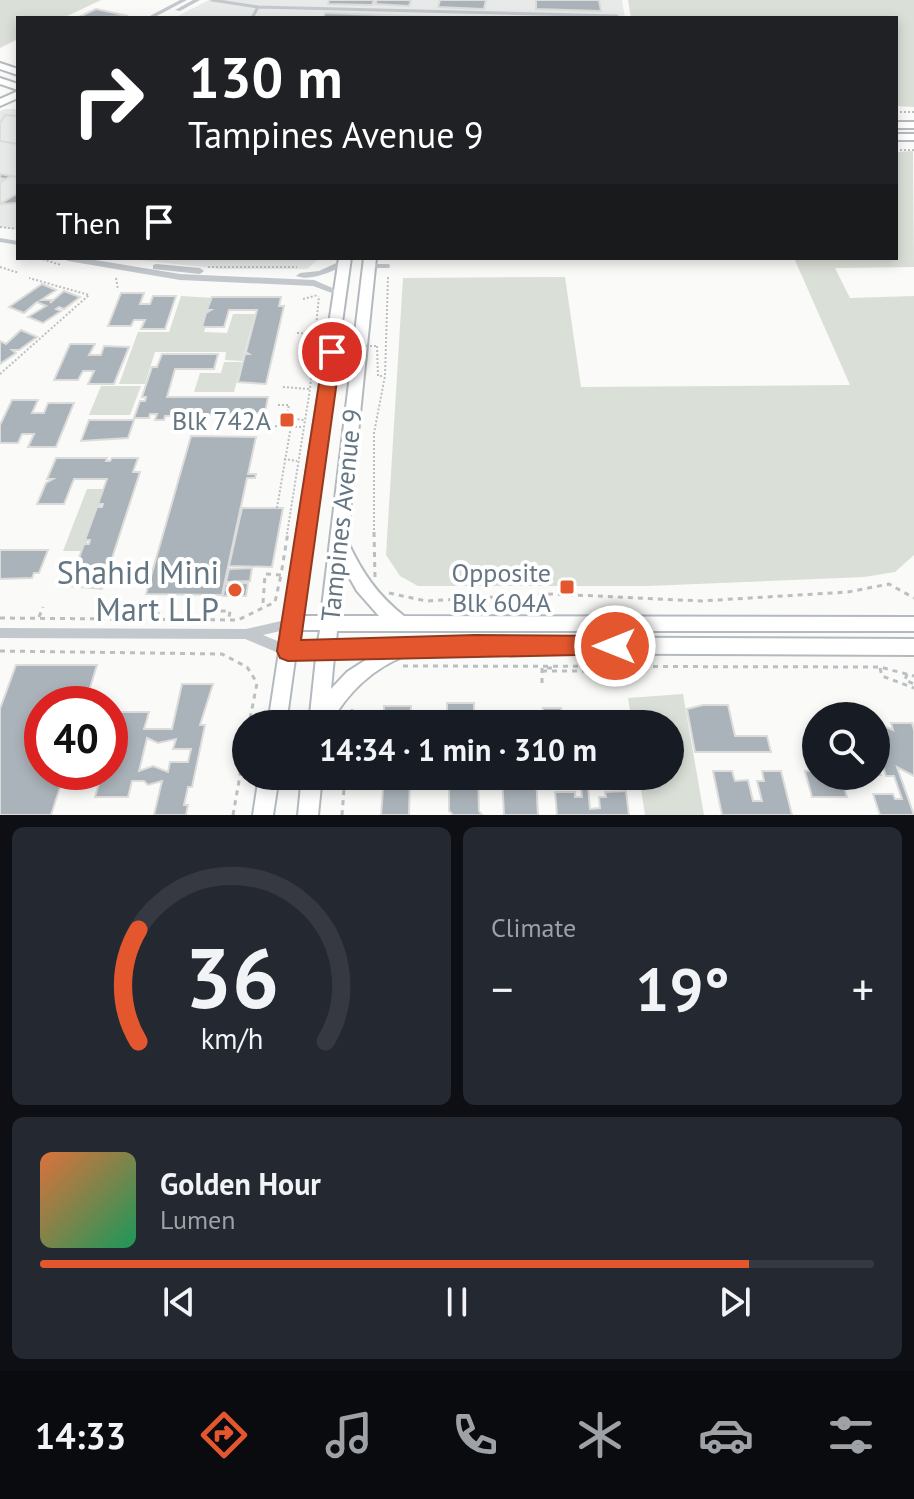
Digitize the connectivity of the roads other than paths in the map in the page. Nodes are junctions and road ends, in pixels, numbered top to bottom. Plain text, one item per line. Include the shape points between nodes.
1 (184, 0) edge
2 (197, 0) edge
3 (212, 0) edge
4 (258, 7) junction
5 (153, 16) edge
6 (167, 16) edge
7 (253, 16) edge
8 (575, 16) edge
9 (617, 16) dead end
10 (16, 89) edge
11 (0, 104) edge
12 (80, 260) edge
13 (113, 260) edge
14 (345, 260) edge
15 (370, 262) edge
16 (388, 266) road end
17 (334, 289) junction
18 (337, 537) junction
19 (329, 621) junction
20 (399, 622) junction
21 (294, 623) junction
22 (914, 624) edge
23 (0, 633) edge
24 (246, 634) junction
25 (880, 647) junction
26 (914, 647) edge
27 (407, 648) junction
28 (288, 651) junction
29 (326, 651) junction
30 (910, 666) edge
31 (279, 710) edge
32 (320, 710) edge
33 (327, 710) edge
34 (267, 790) edge
35 (311, 790) edge
36 (263, 815) edge
37 (308, 815) edge

1 - 5 street
2 - 6 street
3 - 4 lane
4 - 7 lane
4 - 8 lane
8 - 9 lane
10 - 11 main road
12 - 17 street via 180,277
13 - 14 street via 289,276 321,273
14 - 17 main road, Tampines Avenue 9
15 - 16 lane
15 - 18 main road, Tampines Avenue 9
17 - 21 main road, Tampines Avenue 9
18 - 19 main road, Tampines Avenue 9
18 - 20 main road via 355,580
19 - 20 main road
19 - 21 main road
19 - 29 main road, Tampines Avenue 9
20 - 22 main road
21 - 24 street
21 - 28 main road, Tampines Avenue 9
23 - 24 street
24 - 28 street
25 - 26 main road
25 - 27 main road
25 - 30 main road
27 - 29 main road
27 - 33 main road via 349,678
28 - 29 main road
28 - 31 main road, Tampines Avenue 9
29 - 32 main road, Tampines Avenue 9
34 - 36 main road
35 - 37 main road

